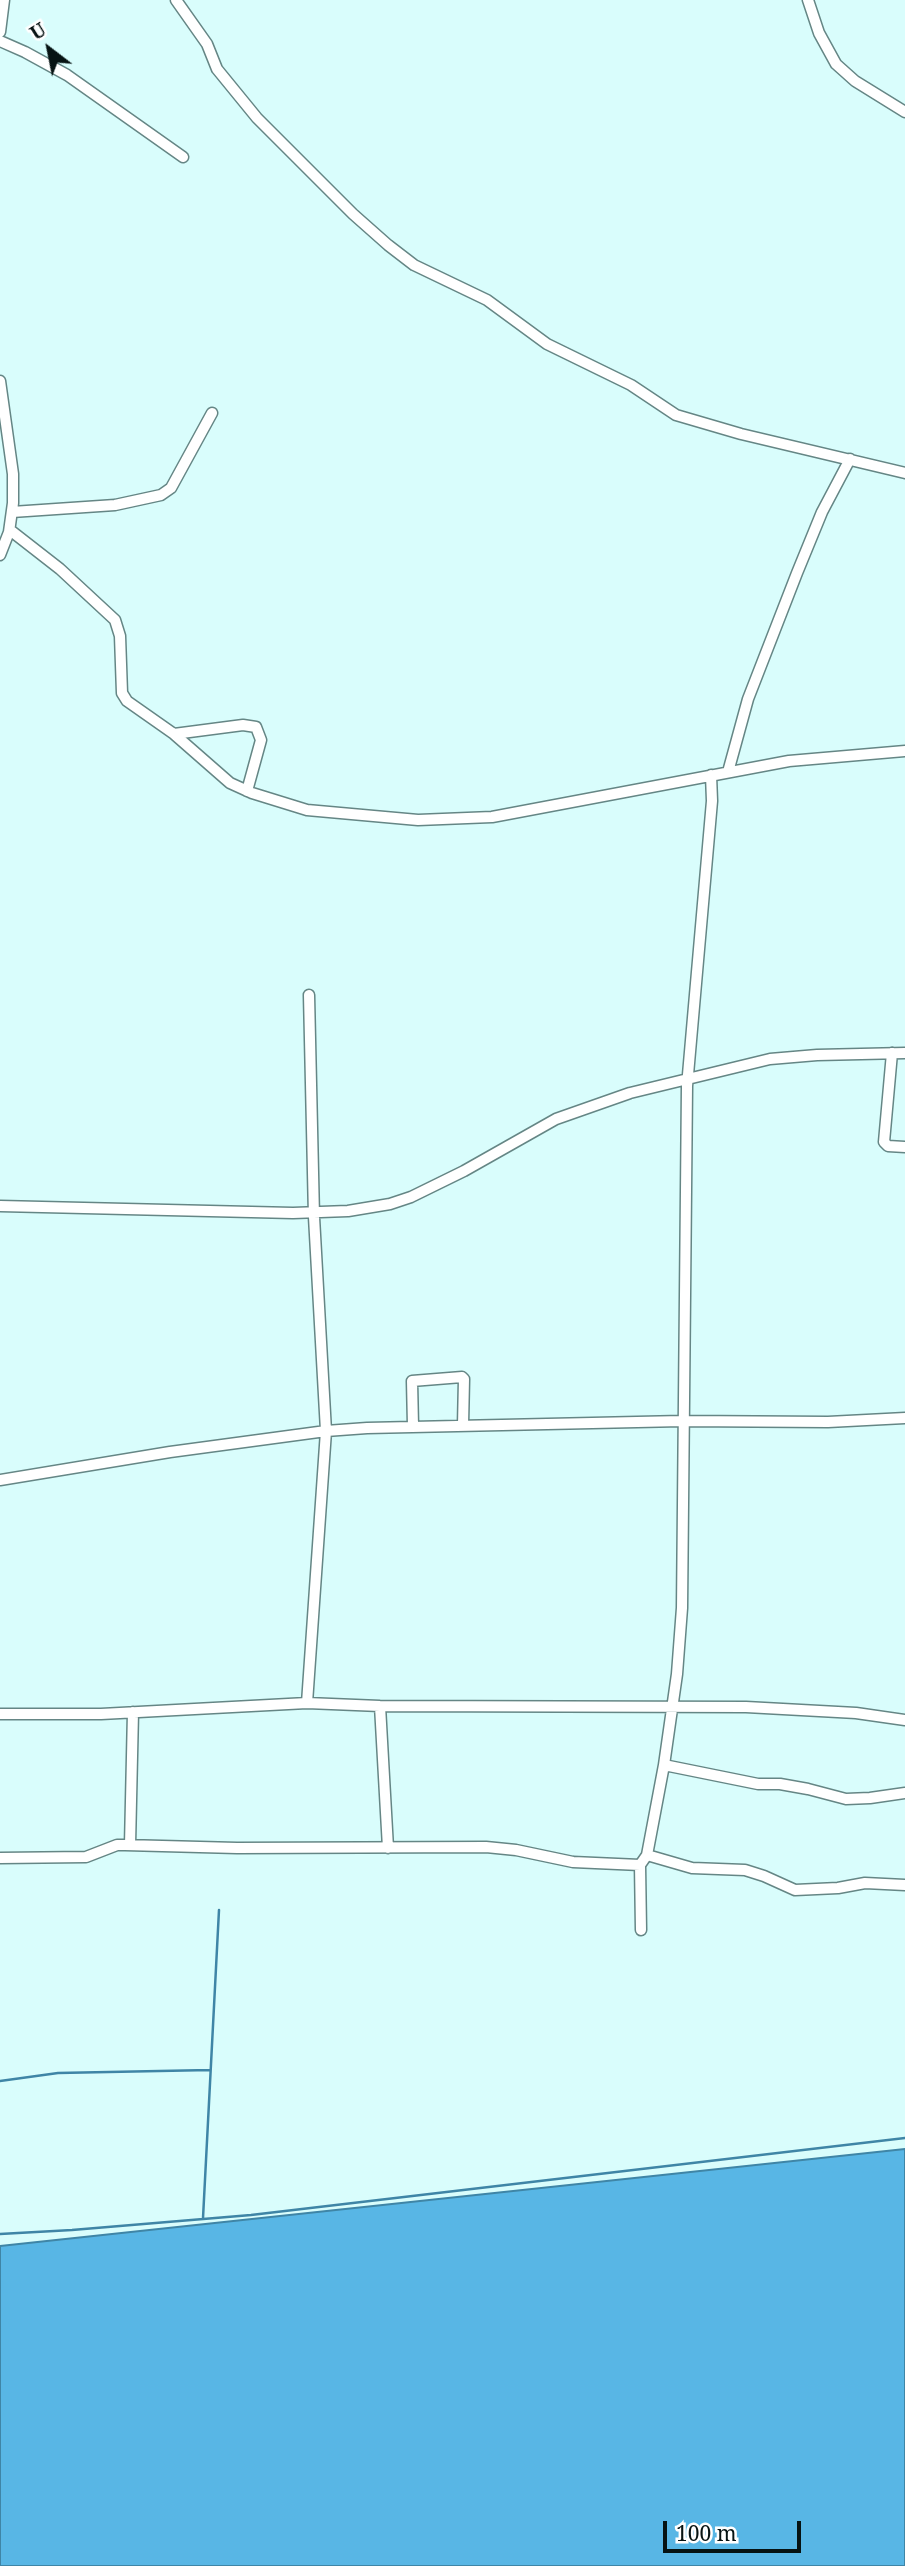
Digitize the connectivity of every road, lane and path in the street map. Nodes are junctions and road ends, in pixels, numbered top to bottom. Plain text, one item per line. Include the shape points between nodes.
1 (4, 0) edge
2 (176, 0) edge
3 (808, 0) edge
4 (0, 32) edge
5 (0, 41) edge
6 (905, 113) edge
7 (183, 157) dead end
8 (0, 381) edge
9 (212, 413) dead end
10 (850, 459) junction
11 (905, 474) edge
12 (8, 521) edge
13 (0, 555) edge
14 (174, 734) junction
15 (905, 751) edge
16 (728, 772) junction
17 (711, 775) junction
18 (247, 791) junction
19 (309, 995) dead end
20 (892, 1053) junction
21 (905, 1054) edge
22 (687, 1079) junction
23 (905, 1147) edge
24 (0, 1206) edge
25 (314, 1214) junction
26 (905, 1418) edge
27 (682, 1421) junction
28 (463, 1425) junction
29 (413, 1426) junction
30 (326, 1431) junction
31 (0, 1480) edge
32 (307, 1703) junction
33 (380, 1706) junction
34 (673, 1707) junction
35 (133, 1712) junction
36 (0, 1714) edge
37 (905, 1720) edge
38 (664, 1765) junction
39 (905, 1793) edge
40 (130, 1845) junction
41 (388, 1848) junction
42 (647, 1855) junction
43 (0, 1858) edge
44 (640, 1865) junction
45 (905, 1885) edge
46 (641, 1930) dead end

1 - 4 street
2 - 10 street via 207,44 217,69 257,118 401,256 488,300 547,344 631,385 676,415
3 - 6 street via 836,64
5 - 7 street via 67,75
8 - 12 street via 13,474
9 - 12 street via 171,488 161,495
10 - 11 street
10 - 16 street via 797,573 748,699
12 - 13 street
12 - 14 street via 115,620 120,636 122,696
14 - 18 street via 221,777
14 - 18 street via 256,727 261,740
15 - 16 street via 789,761
16 - 17 street
17 - 18 street via 457,820 314,811
17 - 22 street
19 - 25 street
20 - 21 street
20 - 22 street via 770,1059
20 - 23 street via 884,1142
22 - 25 street via 556,1119 411,1197
22 - 27 street
24 - 25 street
25 - 30 street
26 - 27 street
27 - 28 street
27 - 34 street via 682,1608
28 - 29 street
28 - 29 street via 464,1379 460,1377 412,1381
29 - 30 street
30 - 31 street
30 - 32 street
32 - 33 street
32 - 35 street
33 - 34 street
33 - 41 street
34 - 37 street via 802,1709
34 - 38 street
35 - 36 street
35 - 40 street
38 - 39 street via 846,1798
38 - 42 street
40 - 41 street
40 - 43 street via 86,1857
41 - 44 street via 500,1848 559,1860
42 - 44 street
42 - 45 street via 692,1868 745,1870 795,1890 864,1883
44 - 46 street

